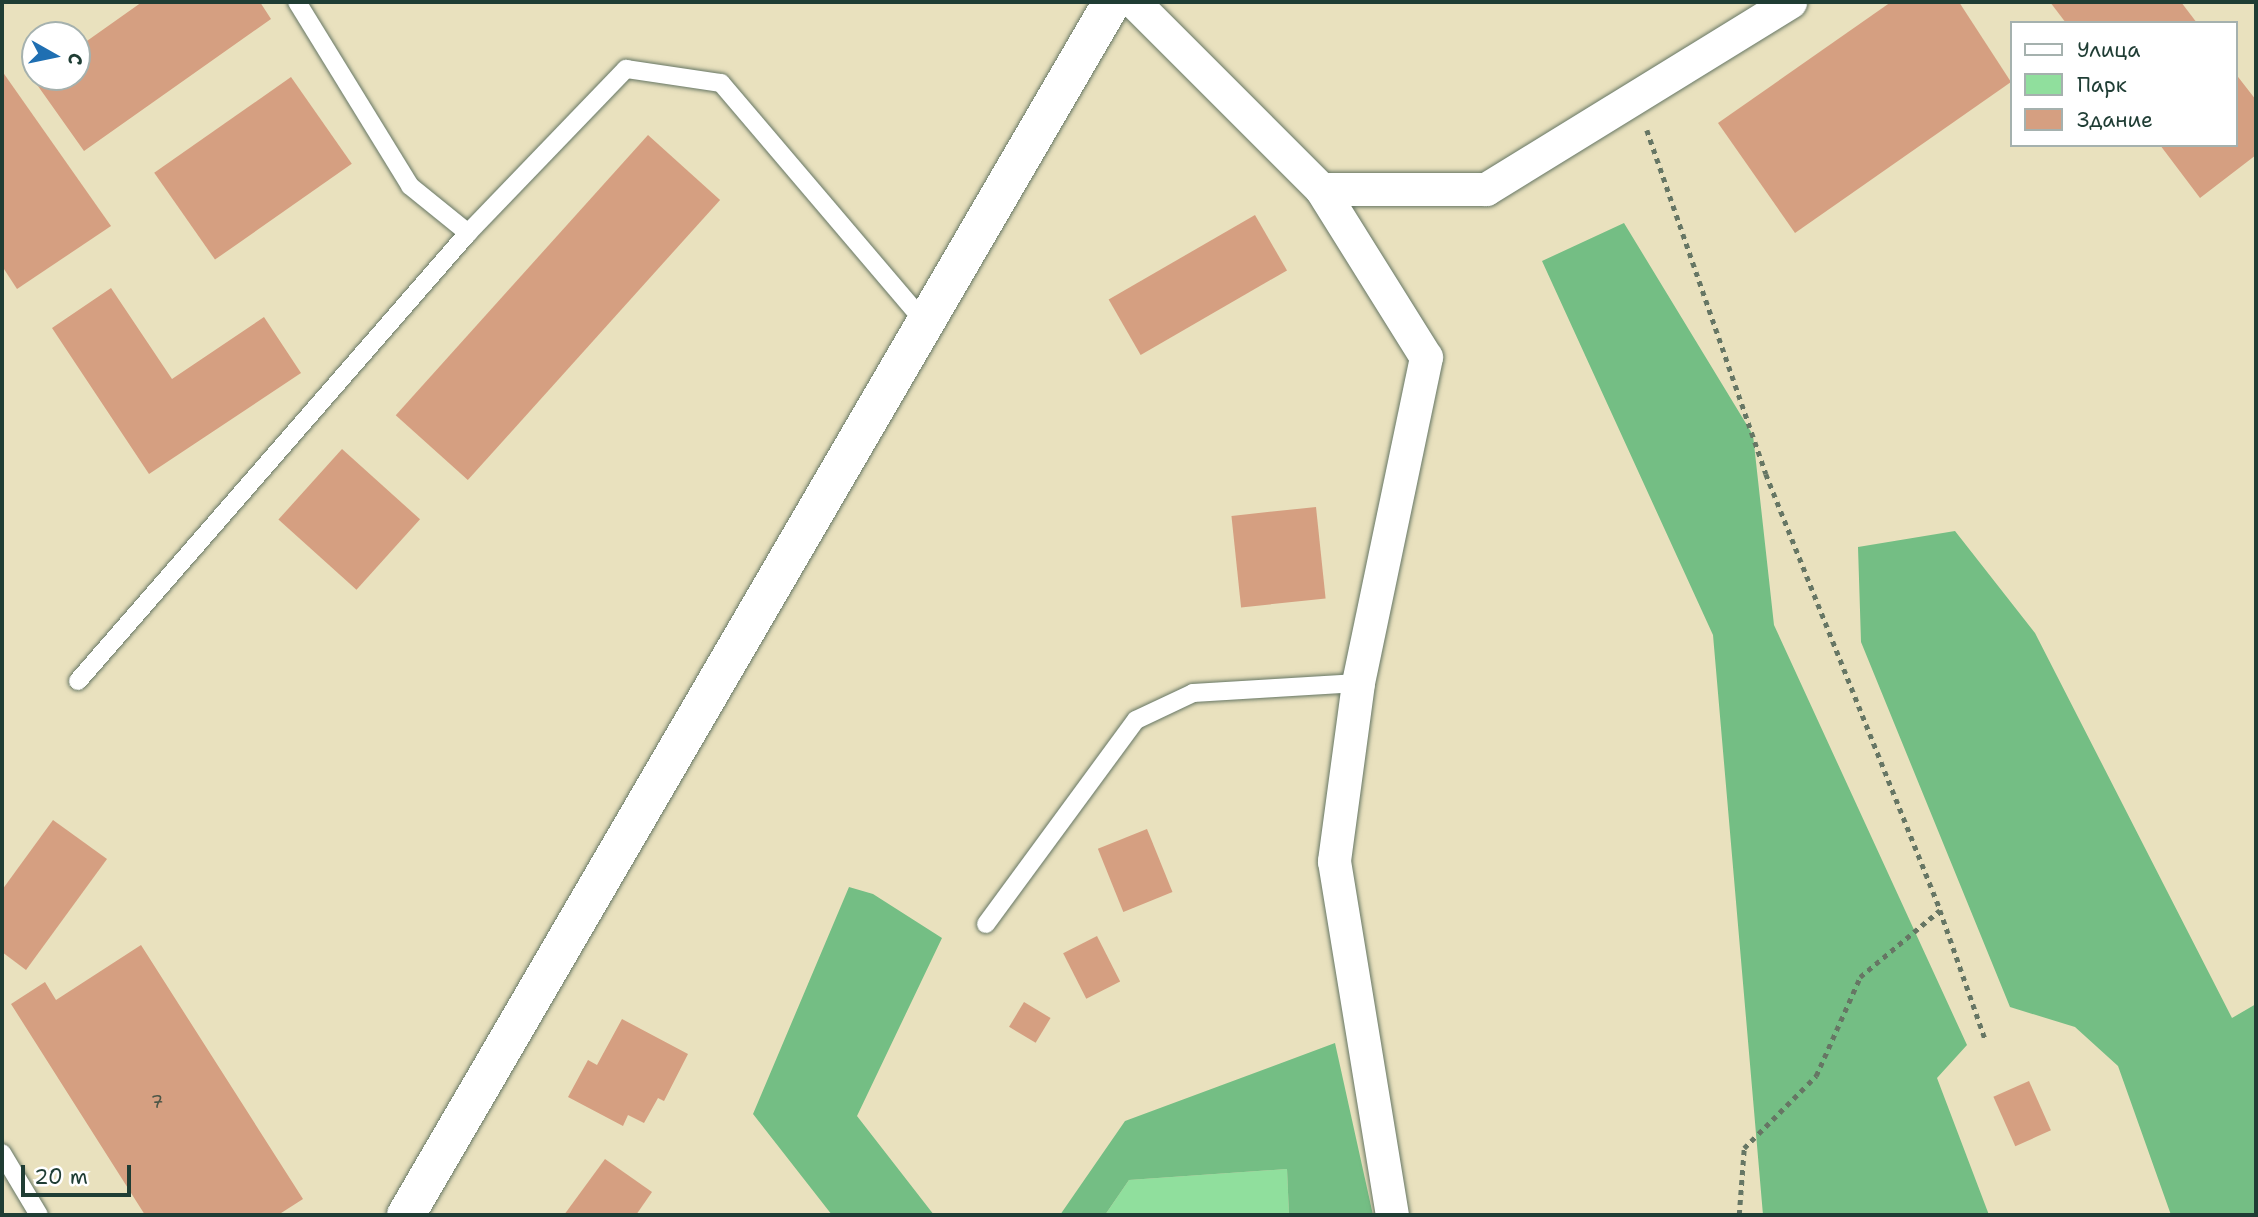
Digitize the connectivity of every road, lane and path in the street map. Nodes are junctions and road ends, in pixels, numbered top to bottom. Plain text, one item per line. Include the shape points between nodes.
1 (297, 2) edge
2 (1112, 2) edge
3 (1134, 2) edge
4 (1790, 2) edge
5 (1635, 96) junction
6 (1321, 189) junction
7 (468, 233) junction
8 (926, 324) junction
9 (78, 681) dead end
10 (1358, 683) junction
11 (1940, 910) junction
12 (986, 924) dead end
13 (1986, 1041) dead end
14 (2, 1153) edge
15 (39, 1215) edge
16 (406, 1215) edge
17 (1392, 1215) edge
18 (1739, 1215) edge

1 - 7 lane via 410,186
2 - 8 street
3 - 6 street
4 - 5 street
5 - 6 street via 1486,189
5 - 11 path via 1766,474
6 - 10 street via 1426,357
7 - 8 lane via 626,69 721,83
7 - 9 lane
8 - 16 street
10 - 12 lane via 1192,693 1136,720
10 - 17 street via 1334,861
11 - 13 path
11 - 18 path via 1860,977 1816,1076 1744,1148
14 - 15 lane

